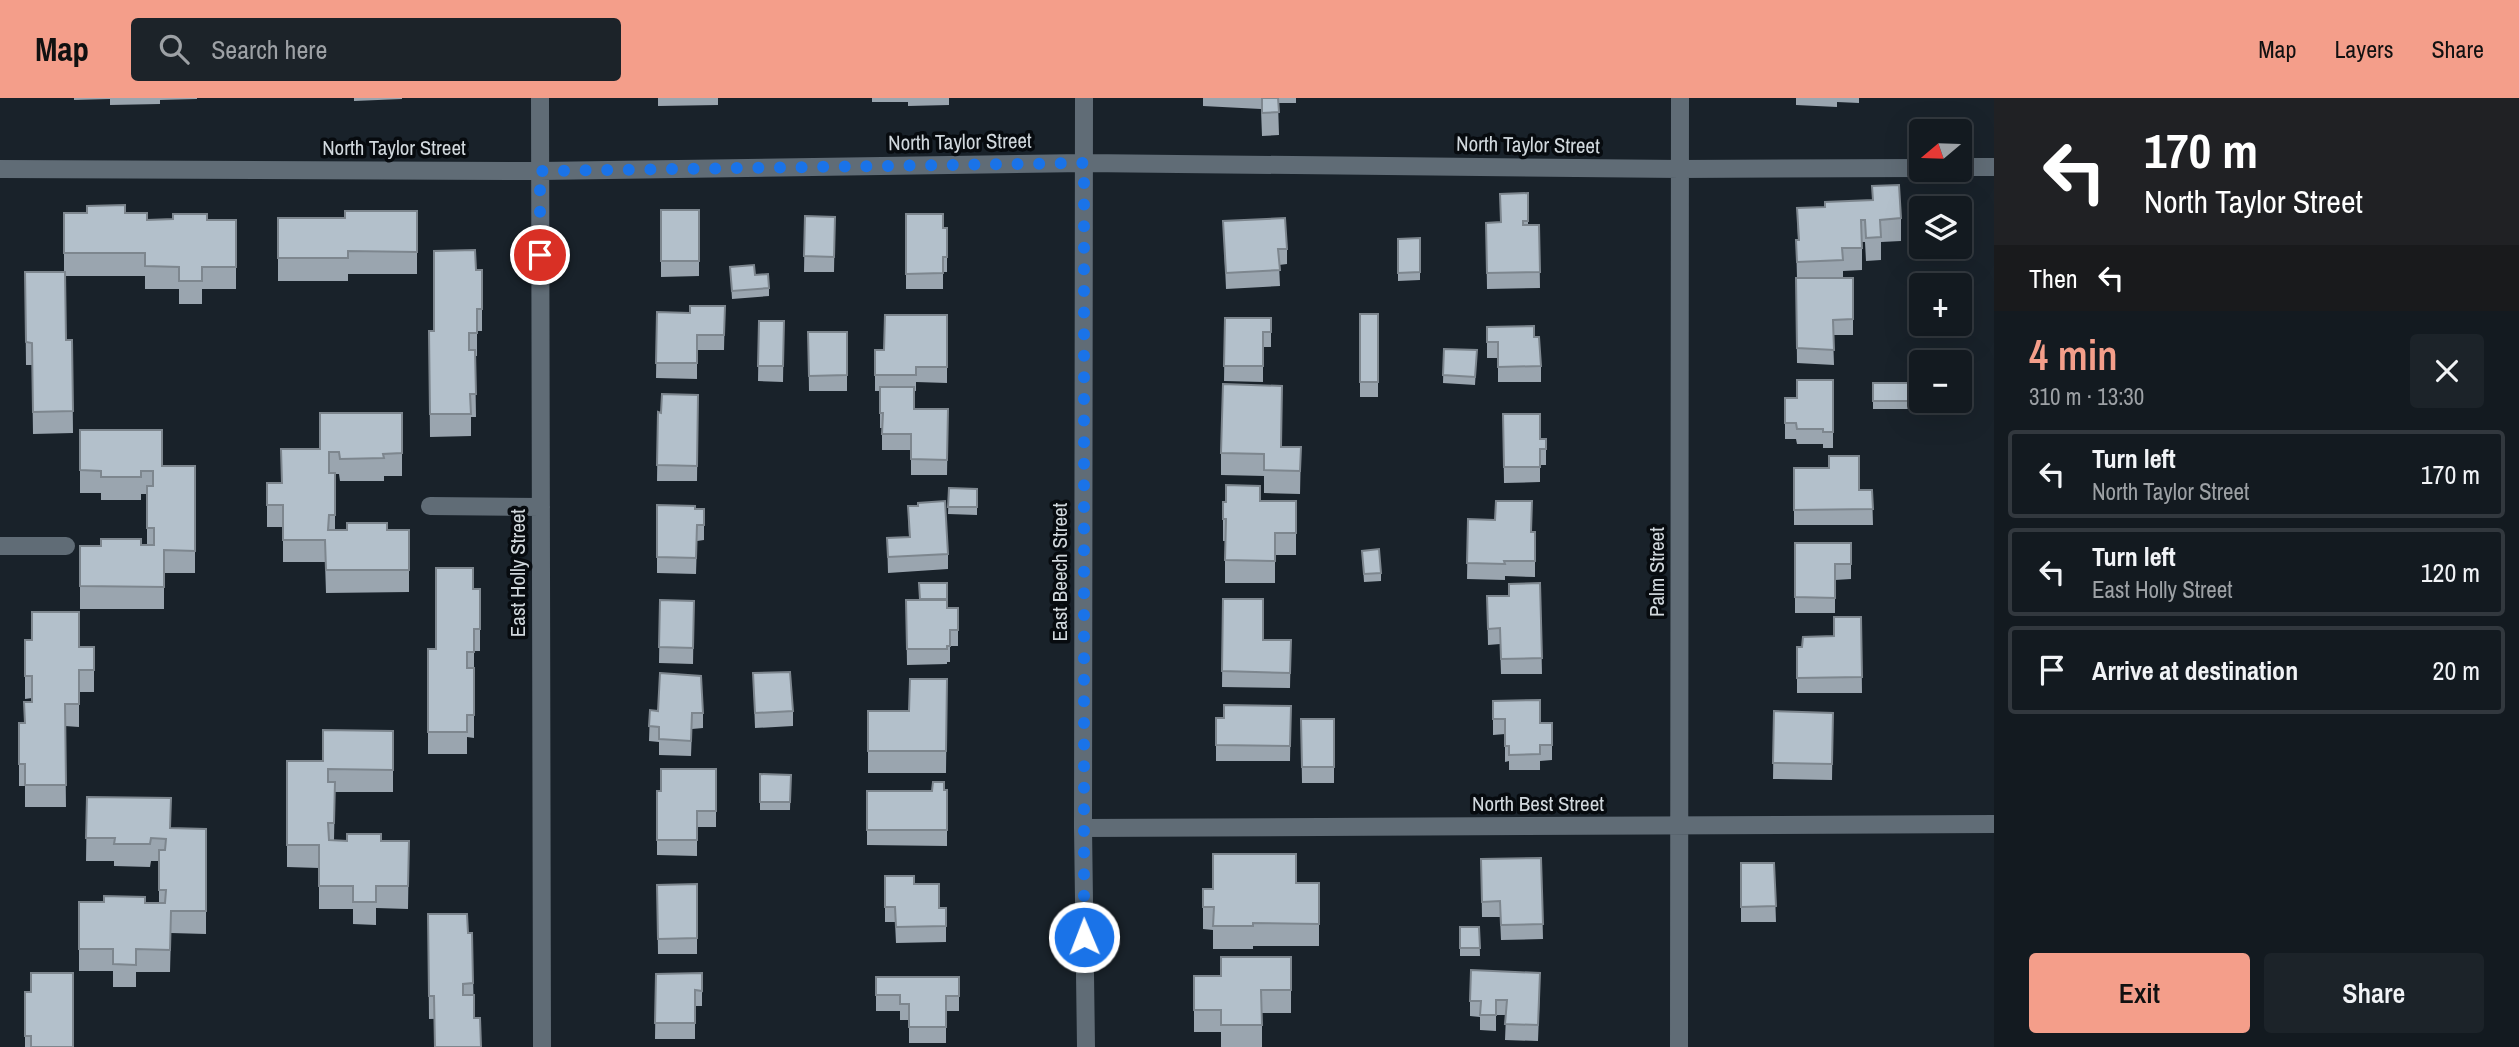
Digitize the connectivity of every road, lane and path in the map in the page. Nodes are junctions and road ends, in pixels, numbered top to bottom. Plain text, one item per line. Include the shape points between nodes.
1 (540, 98) edge
2 (1084, 98) edge
3 (1680, 98) edge
4 (1084, 163) junction
5 (1909, 167) edge
6 (1972, 167) edge
7 (1994, 167) edge
8 (0, 169) edge
9 (1680, 169) junction
10 (540, 171) junction
11 (430, 506) dead end
12 (541, 507) junction
13 (0, 546) edge
14 (66, 546) dead end
15 (1994, 824) edge
16 (1679, 826) junction
17 (1083, 828) junction
18 (542, 1047) edge
19 (1086, 1047) edge
20 (1679, 1047) edge

1 - 10 street, East Holly Street
2 - 4 street, East Beech Street
3 - 9 street, Palm Street
4 - 9 street, North Taylor Street
4 - 10 street, North Taylor Street
4 - 17 street, East Beech Street
5 - 9 street, North Taylor Street
6 - 7 street
8 - 10 street, North Taylor Street
9 - 16 street, Palm Street
10 - 12 street, East Holly Street
11 - 12 street
12 - 18 street, East Holly Street
13 - 14 street
15 - 16 street, North Best Street
16 - 17 street, North Best Street
16 - 20 street, Palm Street
17 - 19 street, East Beech Street

